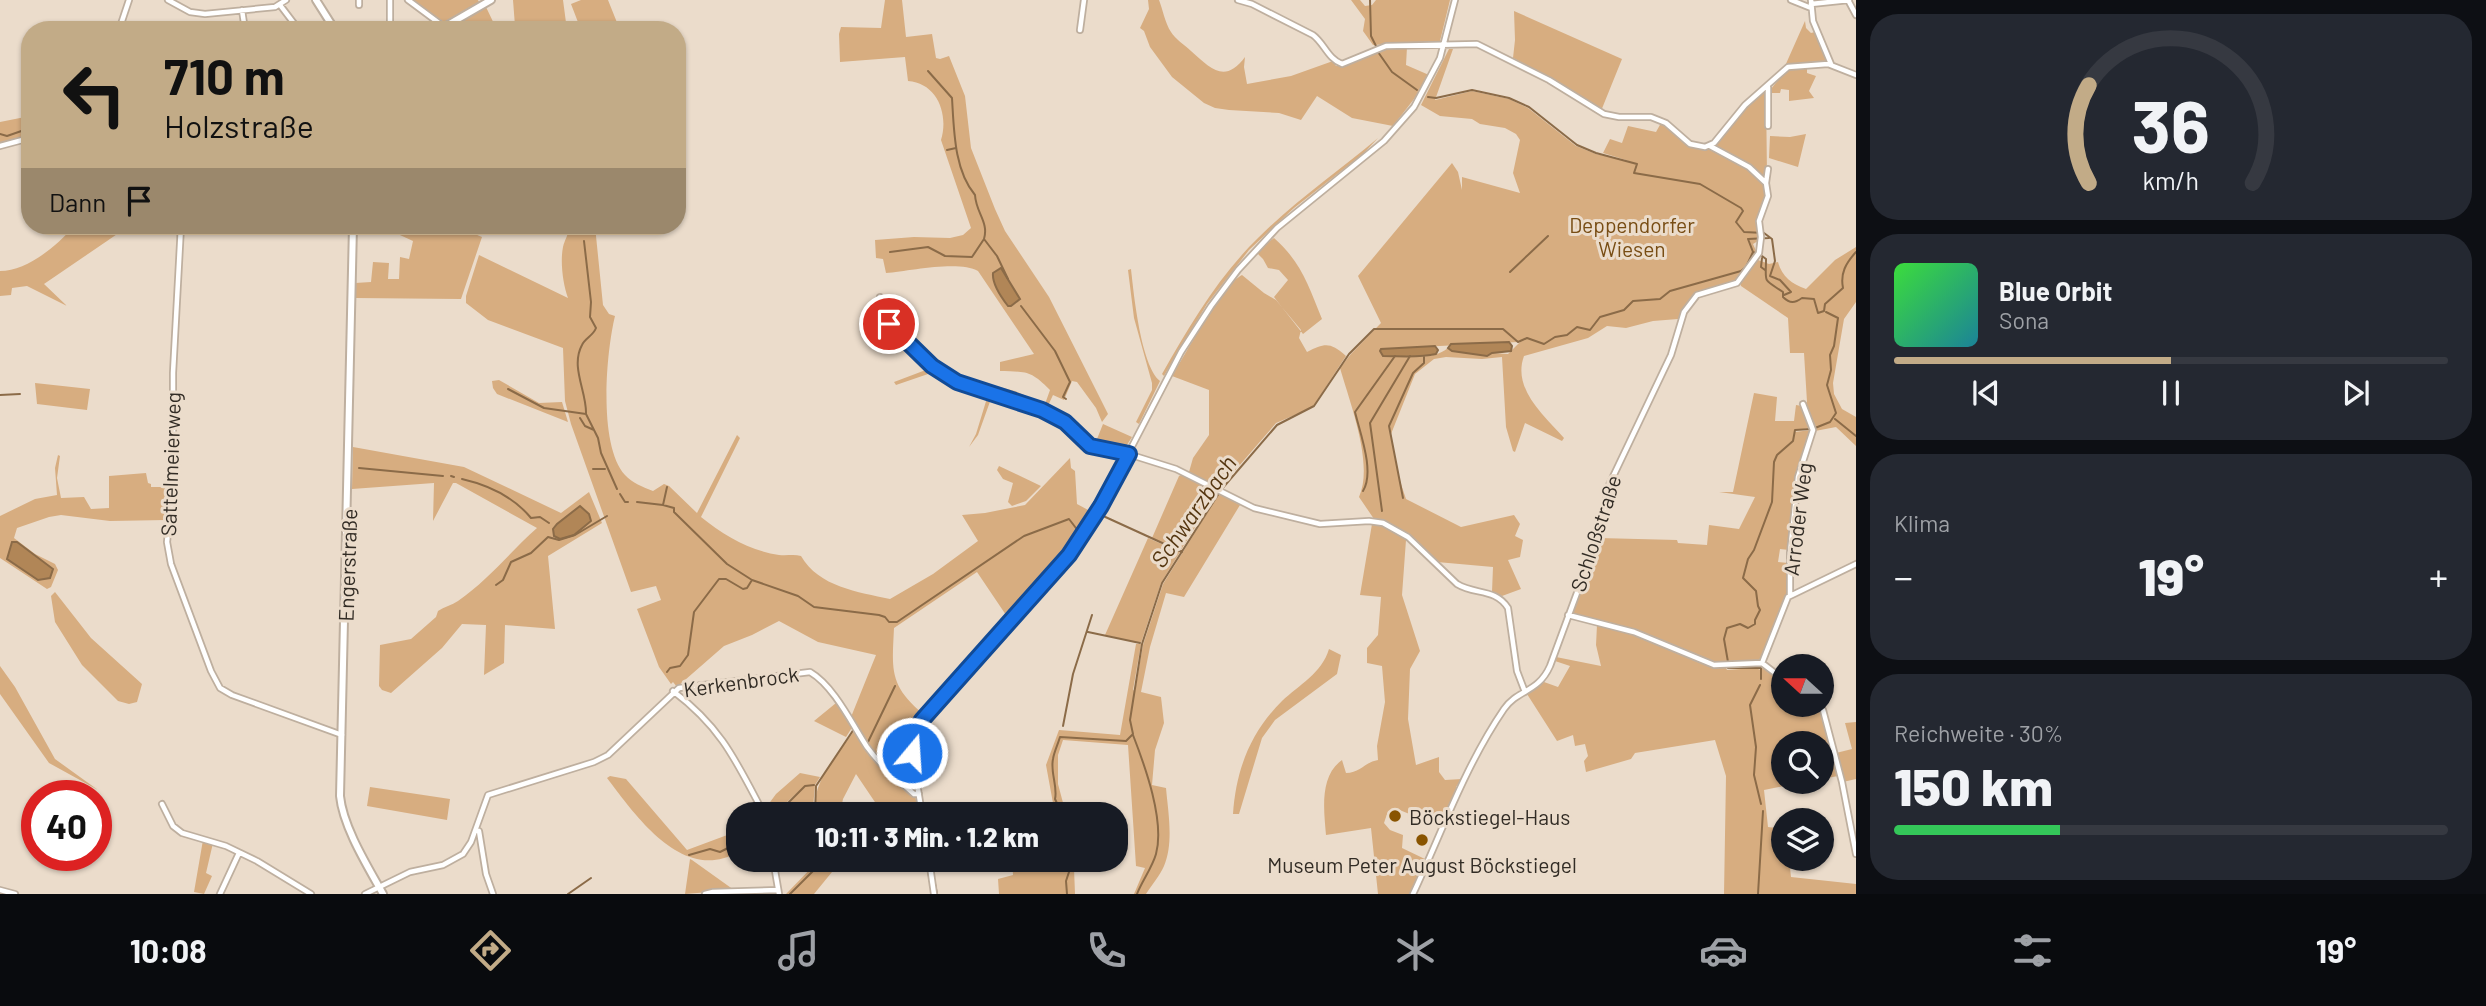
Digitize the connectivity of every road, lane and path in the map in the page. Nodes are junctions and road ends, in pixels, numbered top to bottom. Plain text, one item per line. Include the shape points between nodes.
1 (129, 0) edge
2 (168, 0) edge
3 (286, 0) edge
4 (316, 0) edge
5 (390, 0) edge
6 (408, 0) edge
7 (491, 0) edge
8 (1084, 0) edge
9 (1238, 0) edge
10 (1455, 0) edge
11 (1791, 0) edge
12 (1848, 0) edge
13 (1838, 1) edge
14 (279, 3) edge
15 (1811, 4) edge
16 (242, 10) junction
17 (1856, 15) edge
18 (122, 21) edge
19 (243, 21) edge
20 (292, 21) edge
21 (329, 21) edge
22 (390, 21) edge
23 (436, 21) edge
24 (454, 21) edge
25 (1080, 30) dead end
26 (1444, 46) junction
27 (1830, 64) junction
28 (1856, 75) edge
29 (1768, 87) junction
30 (1769, 126) dead end
31 (21, 140) edge
32 (0, 146) edge
33 (1710, 146) junction
34 (1768, 169) dead end
35 (1766, 183) junction
36 (181, 235) edge
37 (353, 235) edge
38 (880, 297) dead end
39 (1803, 404) dead end
40 (1129, 454) junction
41 (1856, 564) edge
42 (1790, 595) junction
43 (1568, 615) junction
44 (1762, 663) junction
45 (1771, 670) edge
46 (673, 691) junction
47 (1525, 692) junction
48 (1825, 718) edge
49 (342, 734) junction
50 (919, 794) junction
51 (758, 802) edge
52 (920, 802) edge
53 (162, 804) dead end
54 (476, 830) junction
55 (239, 853) junction
56 (1856, 854) edge
57 (776, 872) edge
58 (931, 872) edge
59 (379, 886) junction
60 (0, 890) edge
61 (778, 892) edge
62 (15, 894) edge
63 (220, 894) edge
64 (311, 894) edge
65 (365, 894) edge
66 (383, 894) edge
67 (493, 894) edge
68 (705, 894) edge
69 (934, 894) edge
70 (1413, 894) edge

1 - 18 street
2 - 16 street via 197,13
3 - 14 street
4 - 21 main road
5 - 22 street
6 - 23 street
7 - 24 main road
8 - 25 street
9 - 26 street via 1313,35 1342,64 1382,47
10 - 26 street
11 - 15 street
12 - 13 street
12 - 17 street
13 - 15 street
14 - 16 street
14 - 20 street
15 - 27 street
16 - 19 street
26 - 33 street via 1482,46 1604,114 1657,118 1690,144
26 - 40 street via 1430,80 1401,122 1376,148 1277,228 1238,270 1181,352
27 - 28 street
27 - 29 street via 1788,67
29 - 30 street
29 - 33 street via 1745,105
31 - 32 street
33 - 35 street via 1749,167
34 - 35 street, Schloßstraße
35 - 43 street, Schloßstraße via 1758,256 1737,283 1698,295 1684,312 1671,355 1609,485 1598,536
36 - 49 street, Sattelmeierweg via 173,487 167,533 171,565 220,688
37 - 49 main road, Engerstraße
38 - 40 street via 894,329 944,375 1042,410 1065,422 1090,446
39 - 42 street, Arroder Weg via 1813,429 1798,477
40 - 47 street via 1185,473 1255,508 1320,524 1375,522 1403,533 1457,584 1491,593 1505,604
40 - 50 street via 1069,555 915,730 912,753
41 - 42 street, Arroder Weg
42 - 44 street, Arroder Weg
43 - 44 street via 1634,632 1714,665
43 - 47 street, Schloßstraße via 1546,674
44 - 45 street
46 - 50 street, Kerkenbrock via 810,672 836,700 876,758 905,787
46 - 51 street, Kerkenbrock via 722,738
46 - 54 street, Kerkenbrock via 600,760 490,793
47 - 70 street, Schloßstraße via 1506,707 1472,762
48 - 56 street
49 - 59 main road, Engerstraße via 342,810
50 - 52 street
53 - 55 street via 175,829
54 - 59 street, Kerkenbrock via 457,858
54 - 67 street
55 - 63 street
55 - 64 street
57 - 61 street
58 - 69 street
59 - 65 street, Kerkenbrock
59 - 66 main road, Engerstraße
60 - 62 street
61 - 68 street

